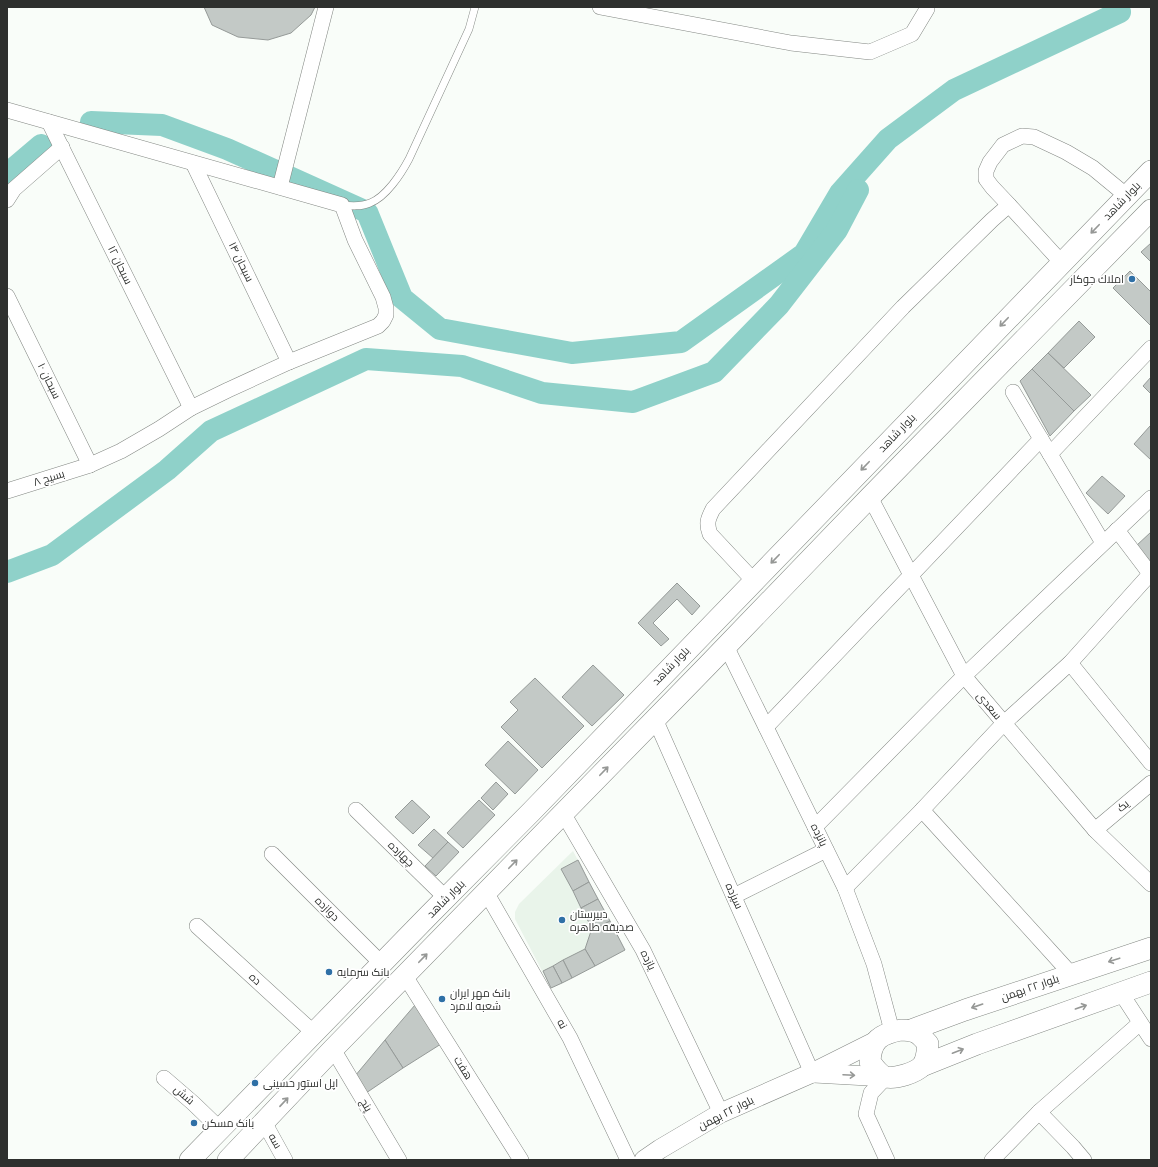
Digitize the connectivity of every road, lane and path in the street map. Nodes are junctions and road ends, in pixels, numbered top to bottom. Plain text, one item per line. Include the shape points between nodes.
1 (326, 7) edge
2 (475, 7) edge
3 (600, 7) edge
4 (927, 7) edge
5 (7, 110) edge
6 (49, 122) junction
7 (62, 147) junction
8 (193, 163) junction
9 (1151, 171) edge
10 (280, 187) junction
11 (1127, 196) junction
12 (7, 200) edge
13 (342, 205) junction
14 (1009, 205) junction
15 (1151, 210) edge
16 (1062, 263) junction
17 (7, 296) edge
18 (1151, 348) edge
19 (289, 362) junction
20 (1013, 392) dead end
21 (192, 408) junction
22 (1041, 439) junction
23 (1050, 454) junction
24 (90, 465) junction
25 (7, 491) edge
26 (870, 497) junction
27 (1151, 498) edge
28 (1117, 530) junction
29 (1103, 543) junction
30 (910, 575) junction
31 (1151, 575) edge
32 (754, 581) junction
33 (726, 646) junction
34 (1070, 663) junction
35 (666, 672) junction
36 (964, 676) junction
37 (684, 689) junction
38 (655, 719) junction
39 (1004, 724) junction
40 (766, 727) junction
41 (1151, 763) edge
42 (1151, 782) edge
43 (356, 810) dead end
44 (922, 810) junction
45 (563, 813) junction
46 (815, 827) junction
47 (1096, 830) junction
48 (826, 850) junction
49 (272, 854) dead end
50 (1145, 869) edge
51 (1151, 884) edge
52 (845, 888) junction
53 (486, 892) junction
54 (734, 896) junction
55 (446, 898) junction
56 (196, 926) dead end
57 (1151, 948) edge
58 (382, 964) junction
59 (1071, 974) junction
60 (405, 976) junction
61 (1151, 982) edge
62 (356, 990) junction
63 (1121, 993) junction
64 (375, 1007) junction
65 (1140, 1023) junction
66 (314, 1033) junction
67 (893, 1034) junction
68 (1151, 1039) edge
69 (333, 1050) junction
70 (922, 1066) junction
71 (812, 1073) junction
72 (886, 1077) junction
73 (164, 1078) dead end
74 (1039, 1112) junction
75 (721, 1113) junction
76 (264, 1122) junction
77 (220, 1129) junction
78 (190, 1160) edge
79 (228, 1160) edge
80 (285, 1160) edge
81 (399, 1160) edge
82 (521, 1160) edge
83 (628, 1160) edge
84 (644, 1160) edge
85 (887, 1160) edge
86 (992, 1160) edge
87 (1084, 1160) edge

1 - 10 street
2 - 13 lane via 469,29 401,175 386,192 371,203
3 - 4 street via 791,43 870,52 912,34
5 - 6 street
6 - 7 street, سبحان ۱۲
6 - 8 street
7 - 12 street via 14,189
7 - 21 street, سبحان ۱۲
8 - 10 street
8 - 19 street, سبحان ۱۴
9 - 11 main road, بلوار شاهد
10 - 13 street
11 - 14 street via 1093,168 1066,152 1034,136 1022,136 1003,145 986,171 986,179
11 -> 16 main road, بلوار شاهد
13 - 19 street, بسیج ۸ via 355,240 383,297 386,315 378,326
14 - 16 street
14 - 32 street via 903,307 713,508 707,525 710,534
15 - 26 main road
16 -> 32 main road, بلوار شاهد
17 - 24 street, سبحان ۱۰
18 - 23 street
19 - 21 street, بسیج ۸
20 - 22 street
21 - 24 street, بسیج ۸ via 159,430
22 - 23 street
22 - 30 street
23 - 29 street
24 - 25 street, بسیج ۸
26 - 30 street, سعدی
26 - 33 main road
27 - 28 street
28 - 29 street
28 - 31 street
29 - 36 street
30 - 36 street, سعدی
30 - 40 street
31 - 34 street
32 - 35 main road, بلوار شاهد
33 - 37 main road
33 - 40 street, پانزده
34 - 39 street
34 - 41 street
35 - 37 main road
35 - 55 main road, بلوار شاهد
36 - 39 street, سعدی
36 - 46 street
37 - 38 main road
45 -> 38 main road
38 - 54 street, سیزده
39 - 44 street
39 - 47 street, سعدی
40 - 46 street, پانزده
42 - 47 street, یک
43 - 55 street, چهارده
44 - 52 street
44 - 59 street
53 -> 45 main road
45 - 75 street, یازده via 643,950
46 - 48 street, پانزده
47 - 50 street, سعدی
48 - 52 street, پانزده
48 - 54 street
49 - 58 street, دوازده
50 - 51 street, سعدی
52 - 67 street, پانزده via 874,964
60 -> 53 main road
53 - 83 street, نه via 570,1038
54 - 71 street, سیزده
55 - 58 main road, بلوار شاهد
56 - 66 street, ده
57 -> 59 main road, بلوار ۲۲ بهمن
58 - 62 main road, بلوار شاهد
59 -> 67 main road, بلوار ۲۲ بهمن
60 - 64 main road
60 - 82 street, هفت
61 - 63 main road
62 - 64 main road
62 - 66 main road, بلوار شاهد
63 - 65 street
70 -> 63 main road
64 - 69 main road
65 - 68 street
65 - 74 street
66 - 77 main road, بلوار شاهد
67 - 70 main road via 921,1035 928,1044 927,1056
67 - 71 street, بلوار ۲۲ بهمن
67 - 72 main road via 870,1050 870,1062
76 -> 69 main road
69 - 81 street, پنج
70 - 72 main road via 906,1075
71 -> 72 street, بلوار ۲۲ بهمن
71 - 75 street, بلوار ۲۲ بهمن
72 - 85 street via 871,1093 866,1114
73 - 77 street, شش
74 - 86 street
74 - 87 street
75 - 84 street, بلوار ۲۲ بهمن
76 - 79 main road
76 - 80 street, سه
77 - 78 main road, بلوار شاهد

